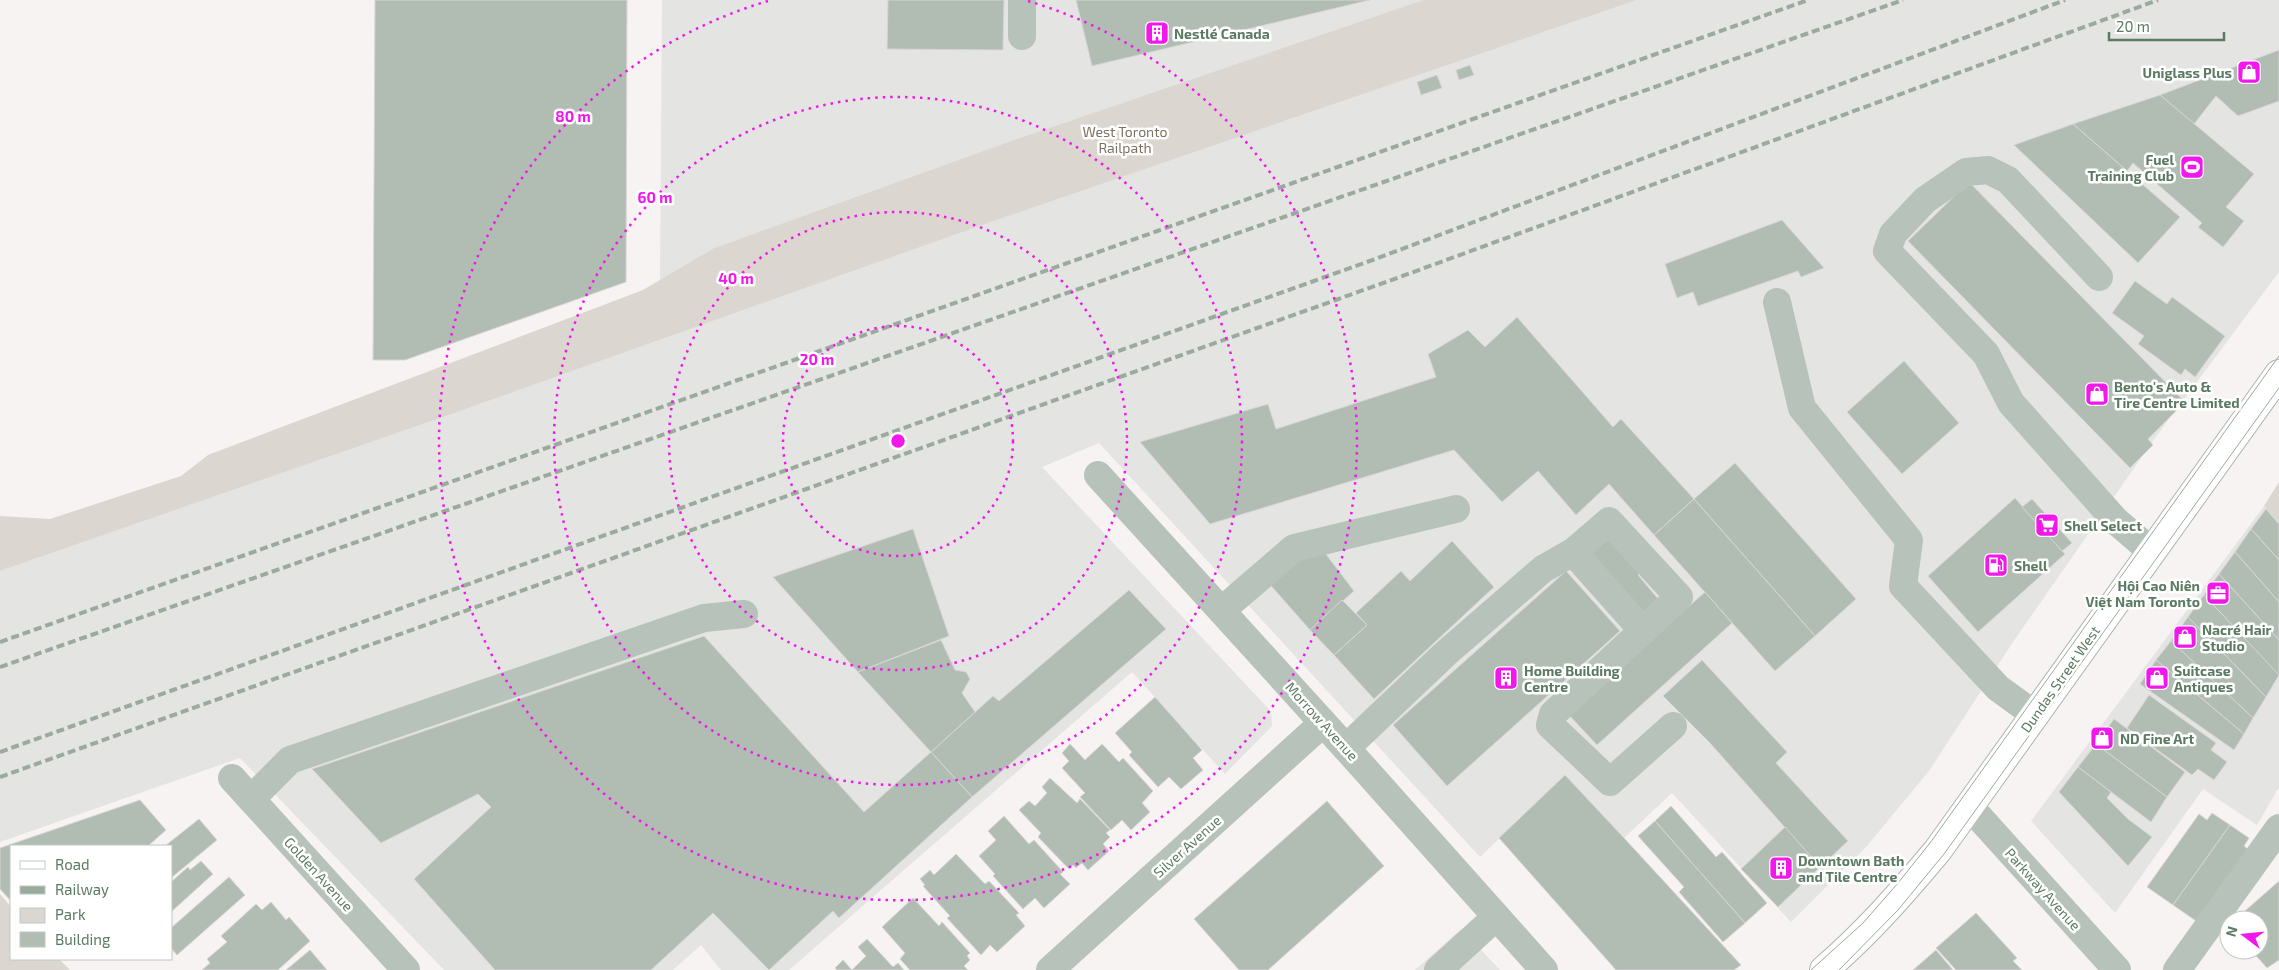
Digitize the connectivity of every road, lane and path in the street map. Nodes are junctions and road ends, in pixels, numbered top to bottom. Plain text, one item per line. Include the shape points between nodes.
1 (1022, 0) edge
2 (1022, 36) dead end
3 (2099, 277) dead end
4 (1777, 302) dead end
5 (2279, 374) edge
6 (1098, 475) dead end
7 (1456, 509) dead end
8 (2151, 551) junction
9 (1572, 552) junction
10 (1222, 610) junction
11 (744, 614) dead end
12 (1643, 631) junction
13 (2035, 715) junction
14 (1324, 723) junction
15 (1672, 726) dead end
16 (1346, 748) junction
17 (232, 778) dead end
18 (251, 799) junction
19 (1970, 807) junction
20 (2279, 828) edge
21 (1496, 917) junction
22 (406, 970) edge
23 (1050, 970) edge
24 (1438, 970) edge
25 (1544, 970) edge
26 (1824, 970) edge
27 (2117, 970) edge
28 (2177, 970) edge

1 - 2 street
3 - 8 street via 2008,180 1988,170 1966,172 1926,200 1892,234 1887,251 1986,354 2011,403 2116,521
4 - 13 street via 1802,408 1909,540 1903,586 1998,688
5 - 8 main road, Dundas Street West
6 - 10 street, Morrow Avenue
7 - 10 street via 1294,548
8 - 13 main road, Dundas Street West
9 - 12 street
9 - 12 street via 1609,521 1679,597
9 - 16 street via 1543,569 1445,654
10 - 14 street, Morrow Avenue
11 - 18 street via 704,618 290,760
12 - 15 street via 1553,714 1550,725 1610,782
13 - 19 main road, Dundas Street West
14 - 16 street, Morrow Avenue
14 - 23 street, Silver Avenue
16 - 21 street, Morrow Avenue
17 - 18 street, Golden Avenue
18 - 22 street, Golden Avenue
19 - 26 main road, Dundas Street West via 1896,901 1854,945
19 - 27 street, Parkway Avenue
20 - 28 street
21 - 24 street
21 - 25 street, Morrow Avenue

